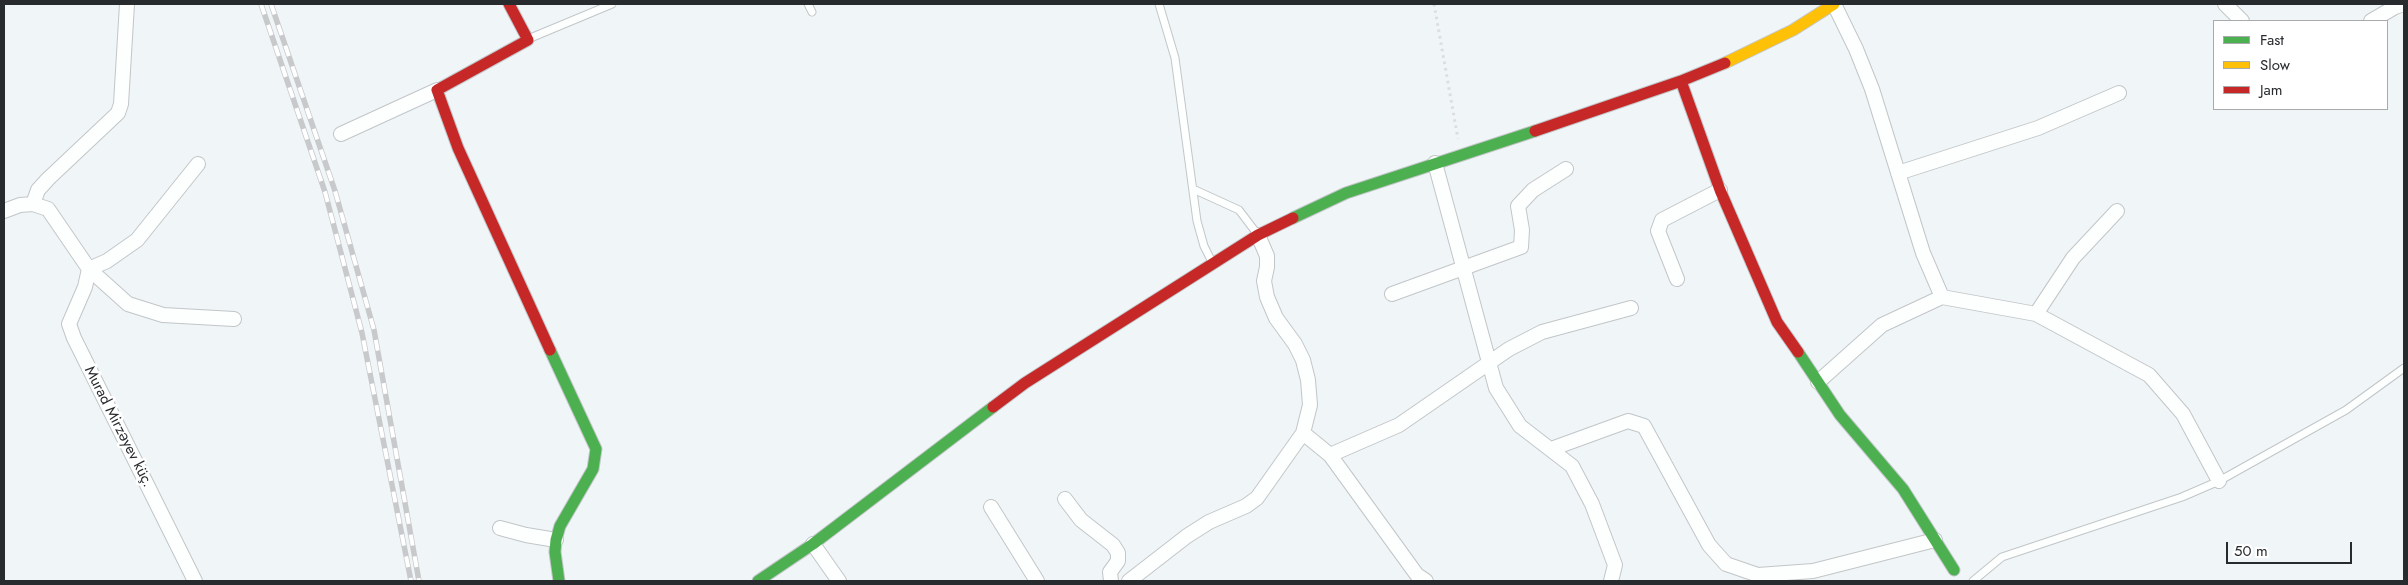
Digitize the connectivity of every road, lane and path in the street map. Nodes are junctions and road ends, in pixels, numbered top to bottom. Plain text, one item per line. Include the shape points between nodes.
1 (126, 4) edge
2 (509, 4) edge
3 (612, 4) edge
4 (808, 4) edge
5 (1159, 4) edge
6 (1434, 4) edge
7 (1834, 4) edge
8 (2225, 4) edge
9 (2404, 4) edge
10 (2387, 7) edge
11 (812, 12) dead end
12 (2241, 20) edge
13 (2372, 20) edge
14 (528, 40) junction
15 (1681, 81) junction
16 (437, 90) junction
17 (2119, 93) dead end
18 (341, 134) dead end
19 (1461, 155) junction
20 (1435, 163) junction
21 (198, 164) dead end
22 (1566, 169) dead end
23 (1898, 173) junction
24 (1193, 189) junction
25 (1720, 190) junction
26 (34, 204) junction
27 (4, 210) edge
28 (2117, 211) dead end
29 (1258, 235) junction
30 (1212, 262) junction
31 (89, 269) junction
32 (1463, 270) junction
33 (1678, 279) dead end
34 (1392, 294) dead end
35 (1942, 297) junction
36 (1631, 308) dead end
37 (2036, 314) junction
38 (234, 319) dead end
39 (1489, 363) junction
40 (2404, 368) edge
41 (1818, 382) junction
42 (1302, 433) junction
43 (1552, 449) junction
44 (1330, 455) junction
45 (2219, 481) junction
46 (1065, 499) dead end
47 (991, 507) dead end
48 (500, 528) dead end
49 (556, 540) junction
50 (1935, 540) junction
51 (813, 544) junction
52 (1954, 570) dead end
53 (195, 581) edge
54 (559, 581) edge
55 (758, 581) edge
56 (839, 581) edge
57 (1037, 581) edge
58 (1111, 581) edge
59 (1129, 581) edge
60 (1426, 581) edge
61 (1611, 581) edge
62 (1973, 581) edge

1 - 26 street via 118,113 48,179 38,190
2 - 14 street
3 - 14 lane
4 - 11 lane
5 - 24 lane via 1175,58
6 - 19 path
7 - 15 street via 1746,54
7 - 23 street via 1872,89
8 - 12 street
9 - 10 street
10 - 13 street
14 - 16 street
15 - 19 street
15 - 25 street
16 - 18 street
16 - 49 street via 458,148 596,449 594,469 560,526
17 - 23 street via 2038,128
19 - 20 street
20 - 29 street via 1346,193
20 - 32 street
21 - 31 street via 136,240 107,261
22 - 32 street via 1533,190 1518,206 1522,230 1520,247
23 - 35 street via 1923,253
24 - 29 lane via 1239,210
24 - 30 lane via 1196,221
25 - 33 street via 1662,220 1658,231
25 - 41 street via 1778,322
26 - 27 street
26 - 31 street via 48,209
28 - 37 street via 2073,258
29 - 30 street
29 - 42 street via 1267,256 1264,281 1267,297 1276,318 1303,360 1308,380 1310,405
30 - 51 street via 989,408
31 - 38 street via 128,304 163,315
31 - 53 street, Murad Mirzəyev küç. via 69,324
32 - 34 street
32 - 39 street
35 - 37 street
35 - 41 street via 1882,325
36 - 39 street via 1542,332
37 - 45 street via 2149,375 2183,414
39 - 43 street via 1496,388 1520,426
39 - 44 street via 1399,425
40 - 45 lane via 2346,410
41 - 50 street via 1840,415 1903,489
42 - 44 street
42 - 59 street via 1257,498 1208,522
43 - 50 street via 1628,421 1644,426 1709,545 1726,564 1758,575 1812,571
43 - 61 street via 1572,466 1592,504 1615,565
44 - 60 street via 1417,575
45 - 62 lane via 2182,497 2002,557
46 - 58 street via 1081,520 1113,545 1118,561 1110,572
47 - 57 street
48 - 49 street
49 - 54 street
50 - 52 street
51 - 55 street
51 - 56 street

